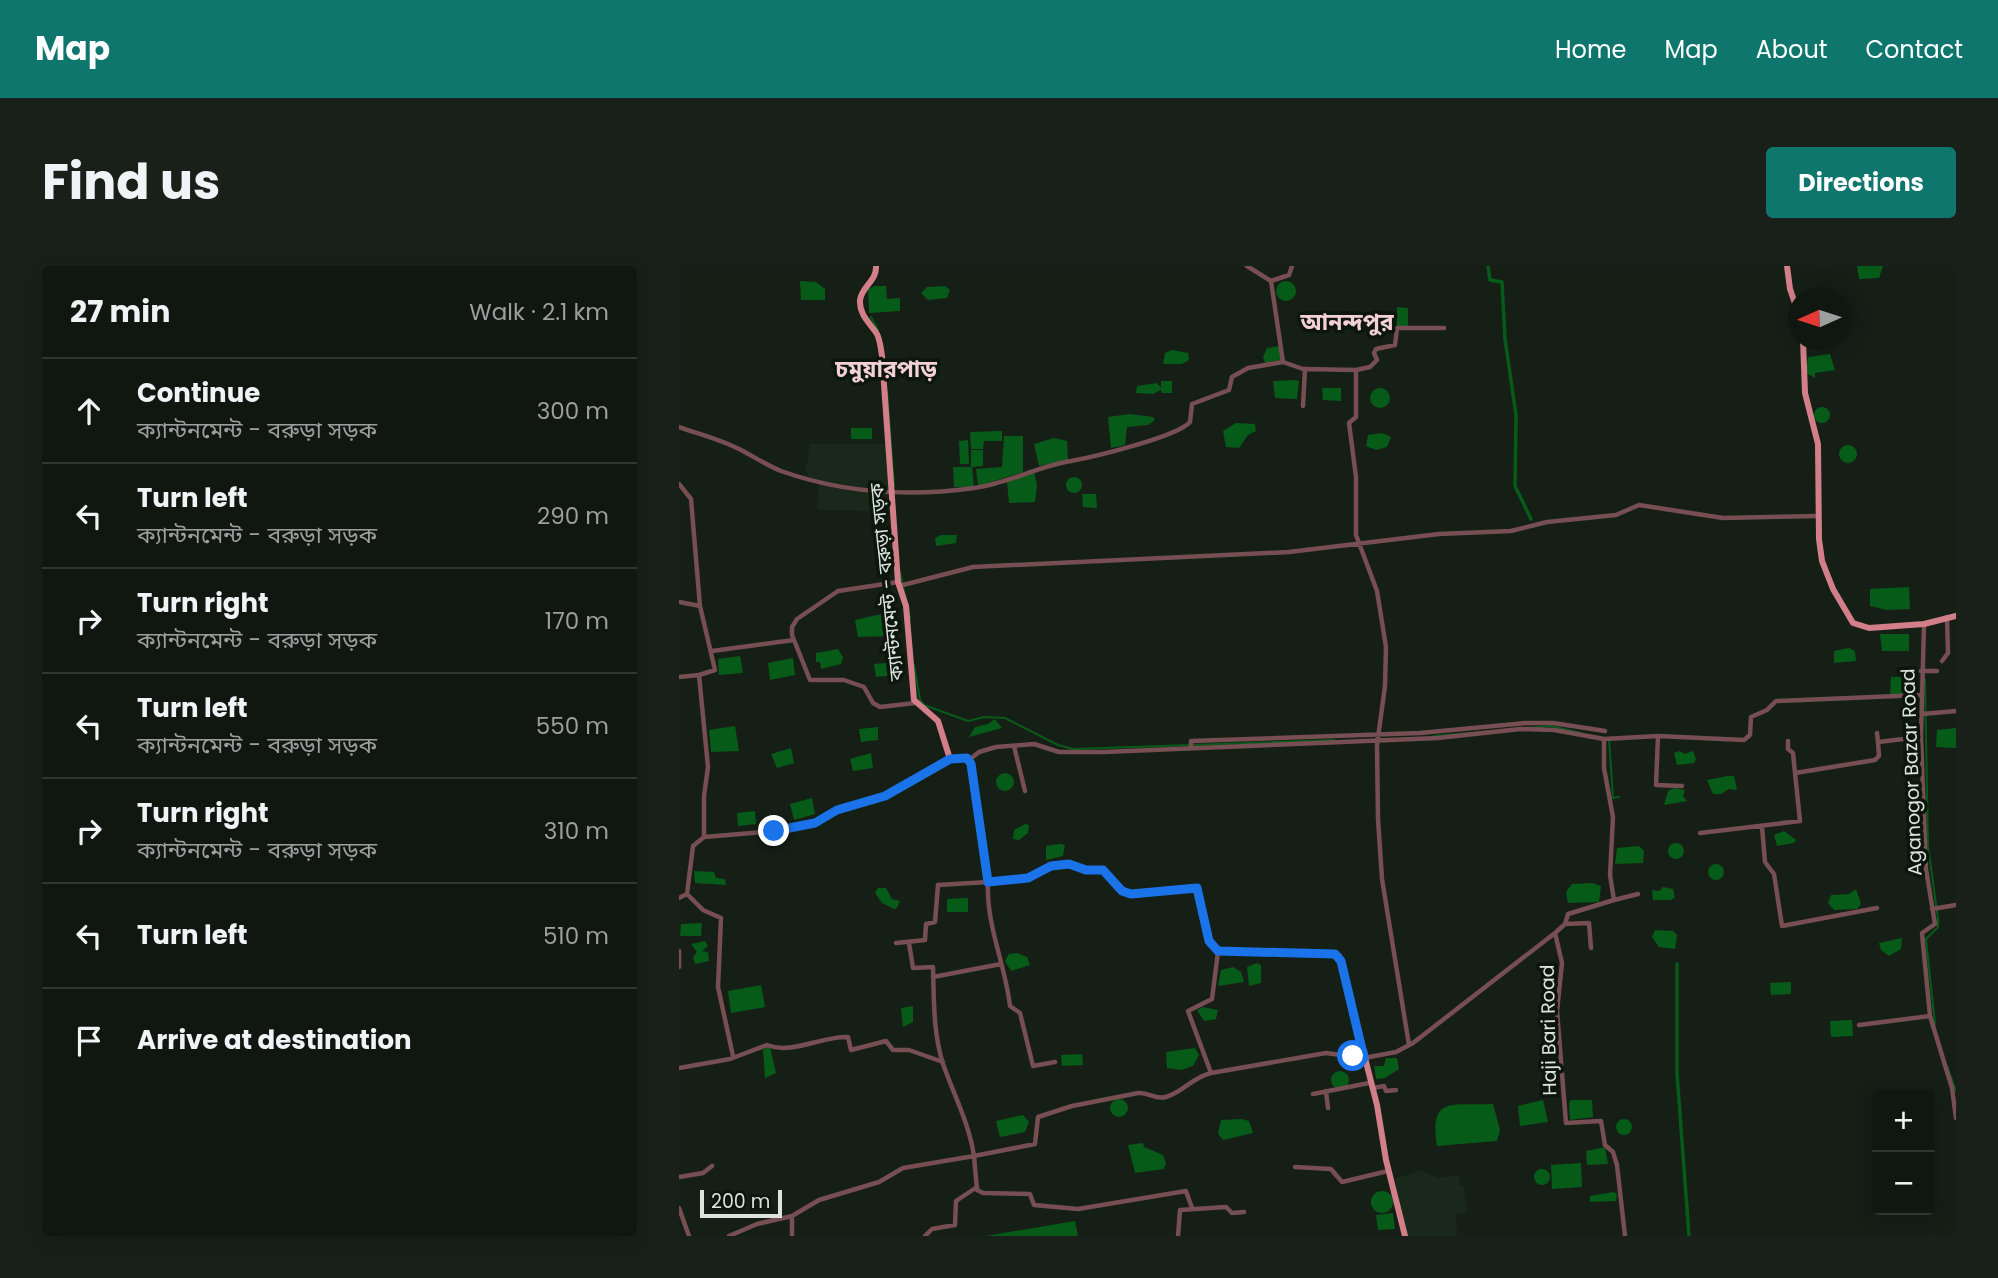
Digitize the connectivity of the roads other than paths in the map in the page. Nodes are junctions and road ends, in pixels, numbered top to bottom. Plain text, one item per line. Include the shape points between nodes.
1 (876, 266) edge
2 (1247, 266) edge
3 (1292, 266) edge
4 (1787, 266) edge
5 (1271, 281) junction
6 (1790, 287) edge
7 (1444, 328) dead end
8 (1803, 350) edge
9 (1283, 362) junction
10 (1305, 369) junction
11 (1356, 369) junction
12 (1303, 406) dead end
13 (679, 427) edge
14 (679, 484) edge
15 (891, 492) junction
16 (1817, 516) junction
17 (1359, 543) junction
18 (900, 584) junction
19 (679, 602) edge
20 (700, 606) junction
21 (1956, 616) edge
22 (1947, 617) junction
23 (1924, 624) junction
24 (794, 640) junction
25 (712, 651) junction
26 (1942, 661) dead end
27 (1921, 671) junction
28 (1937, 671) dead end
29 (699, 674) junction
30 (679, 677) edge
31 (1921, 695) junction
32 (915, 703) junction
33 (1956, 711) edge
34 (1924, 714) junction
35 (1605, 731) dead end
36 (1877, 733) dead end
37 (1658, 736) junction
38 (1920, 737) junction
39 (1378, 738) junction
40 (1606, 739) junction
41 (1788, 741) dead end
42 (1878, 742) junction
43 (1014, 746) junction
44 (950, 759) junction
45 (969, 760) junction
46 (1795, 773) junction
47 (1682, 786) dead end
48 (1025, 791) dead end
49 (1762, 827) junction
50 (1700, 833) dead end
51 (704, 837) junction
52 (988, 882) junction
53 (687, 894) junction
54 (1638, 894) dead end
55 (679, 898) edge
56 (1614, 900) junction
57 (1956, 905) edge
58 (1877, 908) dead end
59 (1935, 909) junction
60 (1565, 924) junction
61 (1555, 933) junction
62 (896, 943) dead end
63 (909, 943) junction
64 (1591, 947) dead end
65 (679, 951) edge
66 (1218, 951) junction
67 (1001, 964) junction
68 (679, 967) edge
69 (933, 976) junction
70 (1930, 1016) junction
71 (1859, 1025) dead end
72 (1409, 1045) junction
73 (733, 1056) junction
74 (1364, 1058) junction
75 (943, 1062) junction
76 (1055, 1062) dead end
77 (679, 1069) edge
78 (1212, 1073) junction
79 (1370, 1086) junction
80 (1396, 1090) dead end
81 (1326, 1091) junction
82 (1313, 1094) dead end
83 (1328, 1108) dead end
84 (1956, 1118) edge
85 (974, 1156) junction
86 (712, 1166) dead end
87 (1295, 1167) dead end
88 (1388, 1171) junction
89 (679, 1177) edge
90 (977, 1187) junction
91 (679, 1208) edge
92 (1192, 1208) junction
93 (1244, 1212) dead end
94 (792, 1216) junction
95 (689, 1236) edge
96 (729, 1236) edge
97 (792, 1236) edge
98 (925, 1236) edge
99 (1178, 1236) edge
100 (1405, 1236) edge
101 (1625, 1236) edge

1 - 15 main road, ক্যান্টনমেন্ট - বরুড়া সড়ক via 875,277 860,301 879,340
2 - 5 street
3 - 5 street via 1289,275
4 - 6 main road
5 - 9 street
7 - 11 street via 1397,328 1395,345 1374,349 1377,360 1372,366
8 - 16 main road via 1805,393 1818,444
9 - 10 street
9 - 15 street via 1240,372 1232,377 1229,390 1193,402 1190,422 1181,430 982,487
10 - 11 street
10 - 12 street
11 - 17 street via 1356,417 1349,423
13 - 15 street via 803,478 835,487
14 - 20 street via 691,499
15 - 18 main road, ক্যান্টনমেন্ট - বরুড়া সড়ক
16 - 17 street via 1723,518 1639,505 1616,515 1511,531
16 - 23 main road via 1826,573 1853,623 1876,629
17 - 18 street via 1289,552 972,567
17 - 39 street via 1377,591 1386,647
18 - 24 street via 838,591 797,619 792,627
18 - 32 main road, ক্যান্টনমেন্ট - বরুড়া সড়ক
19 - 20 street
20 - 25 street
21 - 22 main road
22 - 23 main road
22 - 26 street via 1948,653
23 - 27 street, Aganogor Bazar Road
24 - 25 street
24 - 32 street via 810,680 844,680 864,688 880,707
25 - 29 street via 714,672
27 - 28 street
27 - 31 street, Aganogor Bazar Road
29 - 30 street
29 - 51 street via 708,767
31 - 34 street, Aganogor Bazar Road
31 - 37 street via 1776,701 1751,717 1750,734 1744,740
32 - 44 main road, ক্যান্টনমেন্ট - বরুড়া সড়ক via 938,721
33 - 34 street
34 - 38 street, Aganogor Bazar Road
35 - 39 street via 1526,723
36 - 42 street
37 - 40 street
37 - 47 street via 1656,785
38 - 42 street
38 - 59 street, Aganogor Bazar Road via 1926,869
39 - 40 street via 1520,729
39 - 43 street via 1059,752 1034,744
39 - 72 street via 1382,879
40 - 56 street
41 - 46 street
42 - 46 street via 1875,760
43 - 45 street via 979,752
43 - 48 street
44 - 45 main road
44 - 51 street via 885,796 837,810 815,823 790,830
45 - 52 main road
46 - 49 street via 1801,820
49 - 50 street
49 - 58 street via 1764,858 1774,874 1782,926
51 - 53 street via 693,846
52 - 63 street via 938,885 936,922 926,924 925,940
52 - 66 main road via 1028,878 1051,866 1069,864 1103,870 1122,891 1131,894 1197,888 1209,941
52 - 67 street via 991,932
53 - 55 street
53 - 73 street via 703,910 721,918 718,987
54 - 56 street
56 - 60 street via 1567,914
57 - 59 street
59 - 70 street, Aganogor Bazar Road via 1935,924 1922,933
60 - 61 street
60 - 64 street via 1589,923
61 - 72 street, Haji Bari Road
61 - 101 street, Haji Bari Road via 1562,963 1557,1011 1566,1123 1601,1121 1605,1145 1613,1152 1616,1165
62 - 63 street
63 - 69 street via 912,967 931,967
65 - 68 street
66 - 74 main road via 1339,956
66 - 78 street via 1212,999 1188,1011
67 - 69 street
67 - 76 street via 1010,1006 1020,1013 1032,1064
69 - 75 street via 932,1006
70 - 71 street
70 - 84 street, Aganogor Bazar Road via 1952,1088
72 - 74 street, Haji Bari Road
73 - 75 street via 767,1045 778,1050 831,1036 848,1037 851,1050 886,1041 893,1050 909,1050
73 - 77 street
74 - 78 street, Haji Bari Road via 1326,1053
74 - 79 main road
75 - 85 street via 968,1126
78 - 85 street, Haji Bari Road via 1169,1096 1138,1093 1038,1117 1035,1144
79 - 80 street
79 - 81 street
79 - 88 main road
81 - 82 street
81 - 83 street
85 - 90 street
85 - 94 street via 903,1168 879,1182 819,1200
86 - 89 street via 703,1173
87 - 88 street via 1331,1169 1342,1182
88 - 100 main road
90 - 92 street via 983,1194 1030,1194 1034,1205 1078,1209 1186,1191
90 - 98 street via 957,1200 955,1226 932,1229
91 - 95 street
92 - 93 street via 1226,1207 1232,1213
92 - 99 street via 1178,1211
94 - 96 street
94 - 97 street

